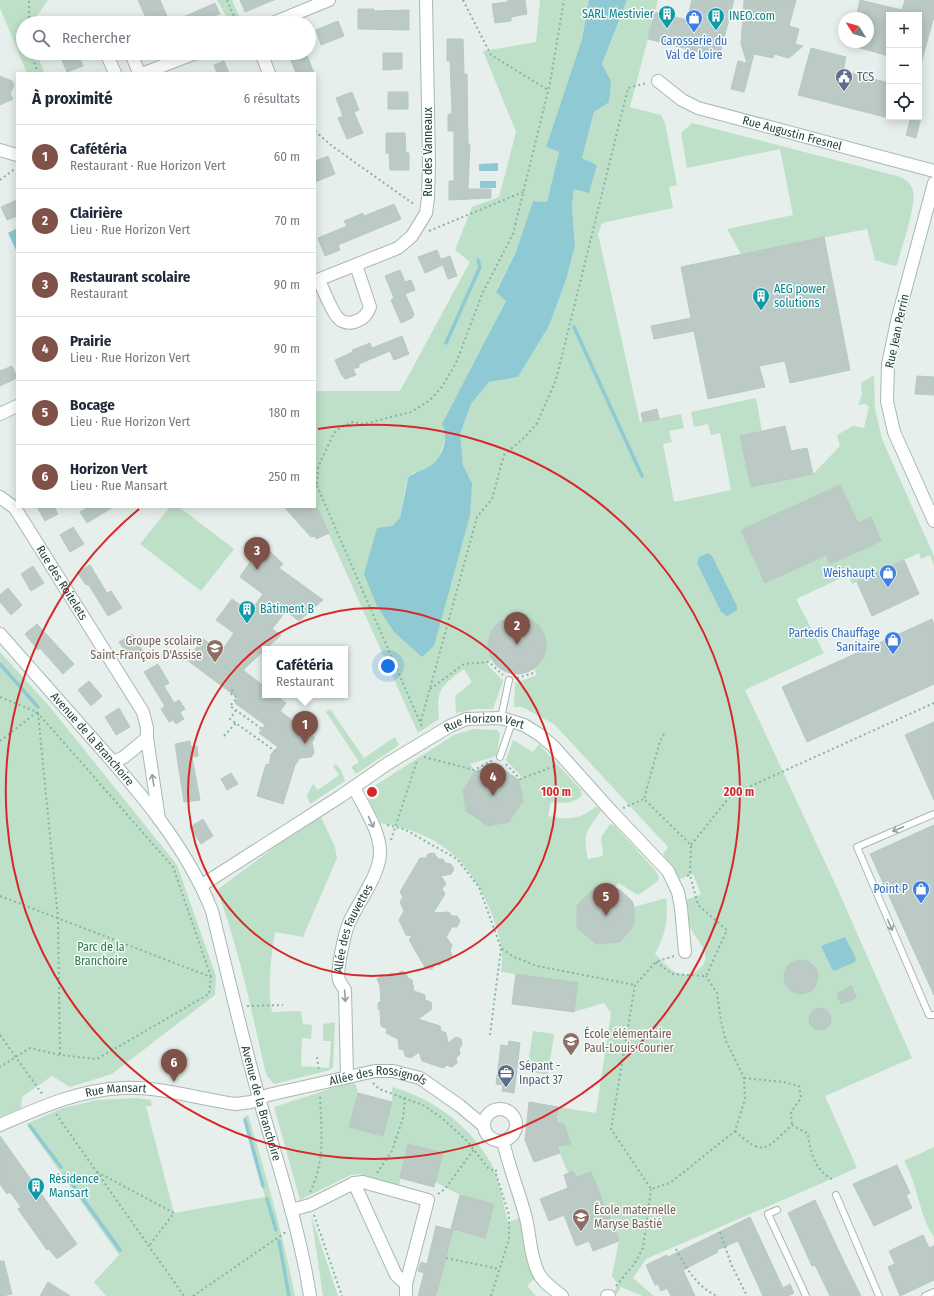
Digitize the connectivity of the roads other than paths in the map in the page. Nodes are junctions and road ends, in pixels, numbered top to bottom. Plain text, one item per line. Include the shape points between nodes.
1 (329, 0) edge
2 (426, 0) edge
3 (290, 16) edge
4 (109, 60) edge
5 (134, 60) edge
6 (178, 60) edge
7 (264, 60) edge
8 (115, 72) edge
9 (139, 72) edge
10 (147, 72) edge
11 (269, 72) edge
12 (658, 81) road end
13 (0, 150) edge
14 (16, 155) edge
15 (934, 171) edge
16 (934, 183) edge
17 (356, 265) junction
18 (317, 280) edge
19 (16, 406) edge
20 (0, 414) edge
21 (0, 497) edge
22 (934, 521) edge
23 (0, 634) edge
24 (510, 680) road end
25 (506, 720) junction
26 (147, 738) junction
27 (500, 757) road end
28 (113, 762) junction
29 (354, 787) junction
30 (934, 814) edge
31 (159, 819) junction
32 (202, 886) junction
33 (685, 952) road end
34 (934, 1015) edge
35 (347, 1077) junction
36 (259, 1098) junction
37 (0, 1125) edge
38 (484, 1126) junction
39 (503, 1141) junction
40 (354, 1183) junction
41 (836, 1195) dead end
42 (291, 1210) junction
43 (777, 1210) dead end
44 (406, 1290) edge
45 (934, 1292) edge
46 (310, 1296) edge
47 (562, 1296) edge
48 (806, 1296) edge
49 (879, 1296) edge
50 (925, 1296) edge

1 - 3 street
2 - 17 street, Rue des Vanneaux via 429,162 426,213 412,236 398,248
4 - 8 street
5 - 9 street
6 - 10 street
7 - 11 street
12 - 15 street, Rue Augustin Fresnel via 682,100 698,108
13 - 14 street
16 - 22 street, Rue Jean Perrin via 898,317 888,364 887,401 894,432
17 - 18 street, Rue des Vanneaux
17 - 18 street, Rue des Vanneaux via 370,307 367,315 358,321 341,321
19 - 20 street
21 - 26 street, Rue des Roitelets via 15,508 143,712
23 - 28 street, Avenue de la Branchoire
24 - 25 lane
25 - 27 lane
25 - 29 street, Rue Horizon Vert via 466,719 450,726
25 - 33 street, Rue Horizon Vert via 524,725 540,734 668,872 678,892
26 - 28 street via 124,757
31 -> 26 street, Rue des Roitelets
28 - 31 street, Avenue de la Branchoire
29 - 32 street, Rue Horizon Vert
29 -> 35 street, Allée des Fauvettes via 372,823 380,854 365,896 349,924 341,952 338,980 345,990
30 -> 34 lane via 856,847 929,1015
31 - 32 street, Avenue de la Branchoire
32 - 36 street, Avenue de la Branchoire via 212,911
35 - 36 street, Allée des Rossignols
35 - 38 street, Allée des Rossignols via 387,1071 420,1078
36 - 37 street, Rue Mansart via 236,1104 144,1088 99,1090 49,1104
36 - 42 street, Avenue de la Branchoire
38 - 39 street, Allée des Rossignols via 491,1139
38 - 39 street via 490,1112 500,1109 510,1112 516,1126 512,1136
39 - 47 street via 509,1168 518,1188 538,1273
40 - 42 street
40 - 44 street via 396,1275
40 - 44 street via 363,1182 428,1200
41 - 49 lane
42 - 46 street, Avenue de la Branchoire
43 - 48 lane via 768,1214
45 - 50 lane

